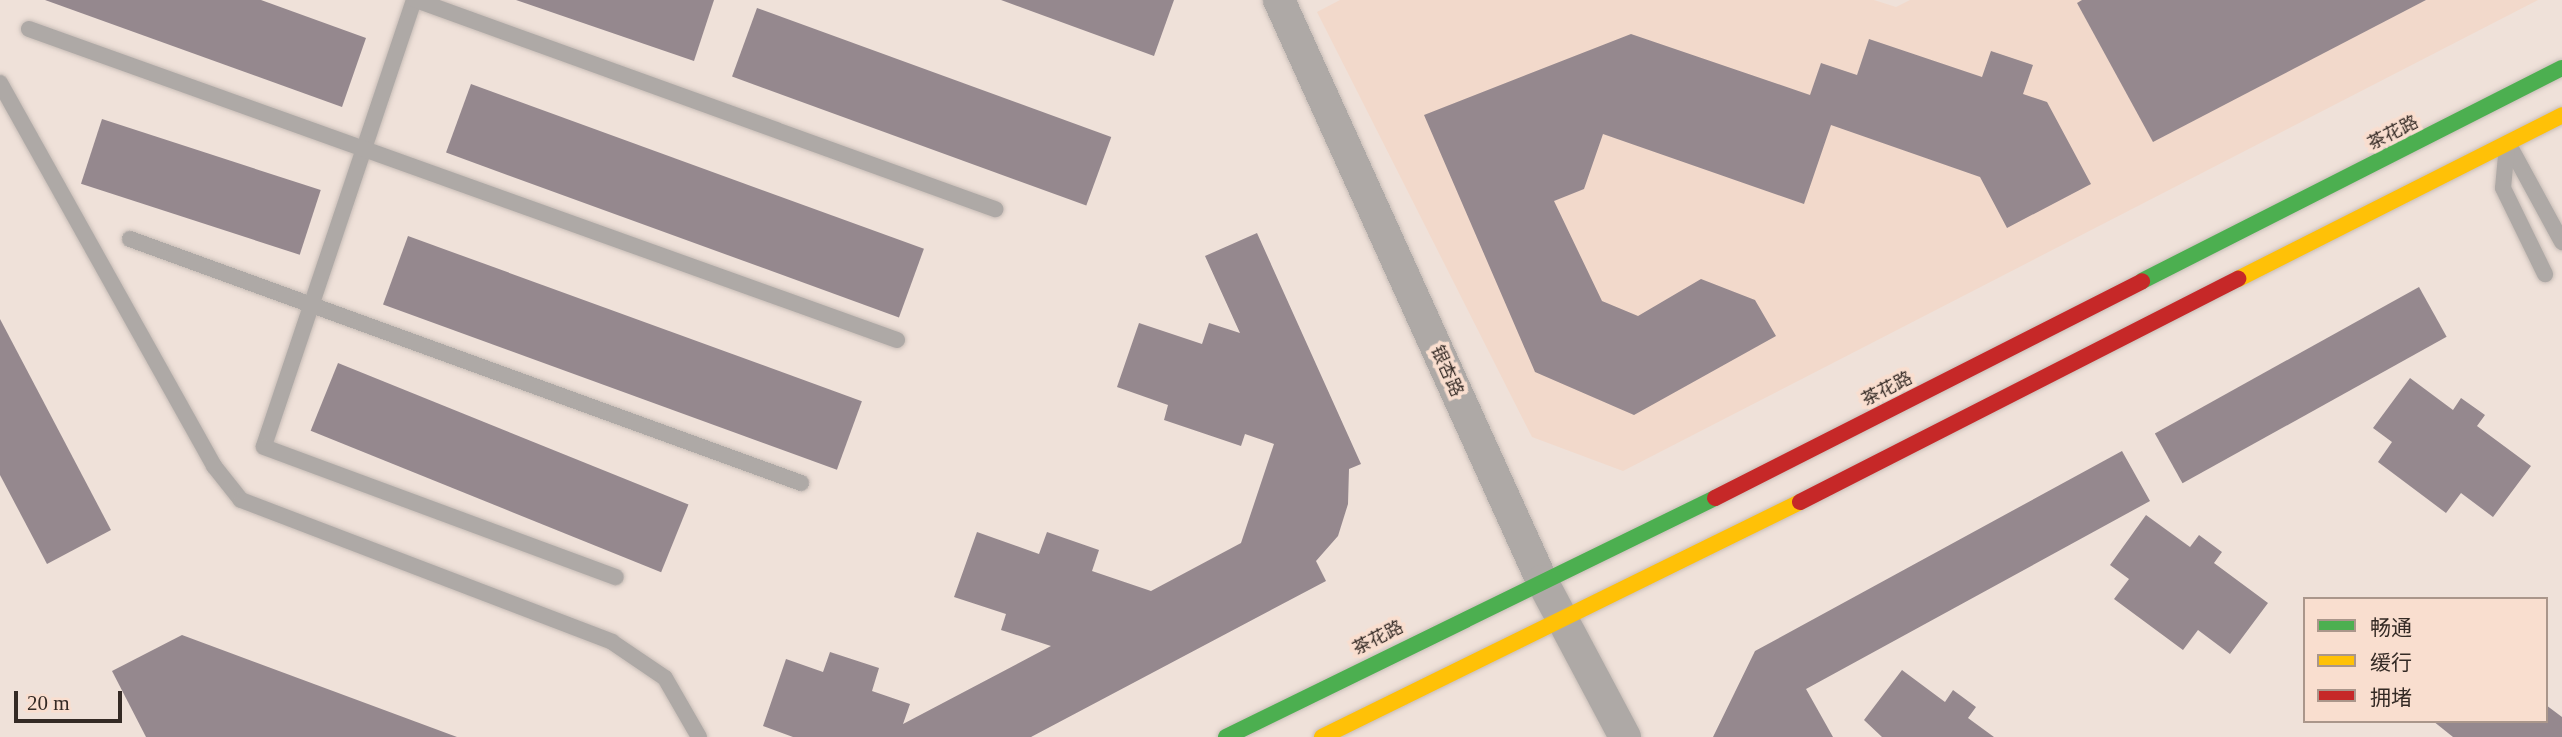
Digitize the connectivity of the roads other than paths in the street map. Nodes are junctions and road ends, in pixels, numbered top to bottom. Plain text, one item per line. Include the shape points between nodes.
1 (415, 0) edge
2 (1279, 0) edge
3 (29, 29) dead end
4 (2562, 68) edge
5 (0, 83) edge
6 (2562, 115) edge
7 (2508, 143) junction
8 (364, 149) junction
9 (995, 209) dead end
10 (130, 239) dead end
11 (2562, 242) edge
12 (2545, 274) dead end
13 (312, 305) junction
14 (897, 340) dead end
15 (800, 484) dead end
16 (615, 577) dead end
17 (1542, 581) junction
18 (1564, 619) junction
19 (699, 737) edge
20 (1226, 737) edge
21 (1322, 737) edge
22 (1625, 737) edge

1 - 8 lane
1 - 9 lane
2 - 17 street, 银杏路
3 - 8 lane
4 - 17 main road, 茶花路
5 - 19 lane via 214,466 241,500 611,642 665,678
6 - 7 main road
7 - 11 lane
7 - 12 lane via 2503,188
7 - 18 main road
8 - 13 lane
8 - 14 lane
10 - 13 lane
13 - 15 lane
13 - 16 lane via 264,447
17 - 18 street, 银杏路
17 - 20 main road, 茶花路
18 - 21 main road
18 - 22 street, 银杏路

